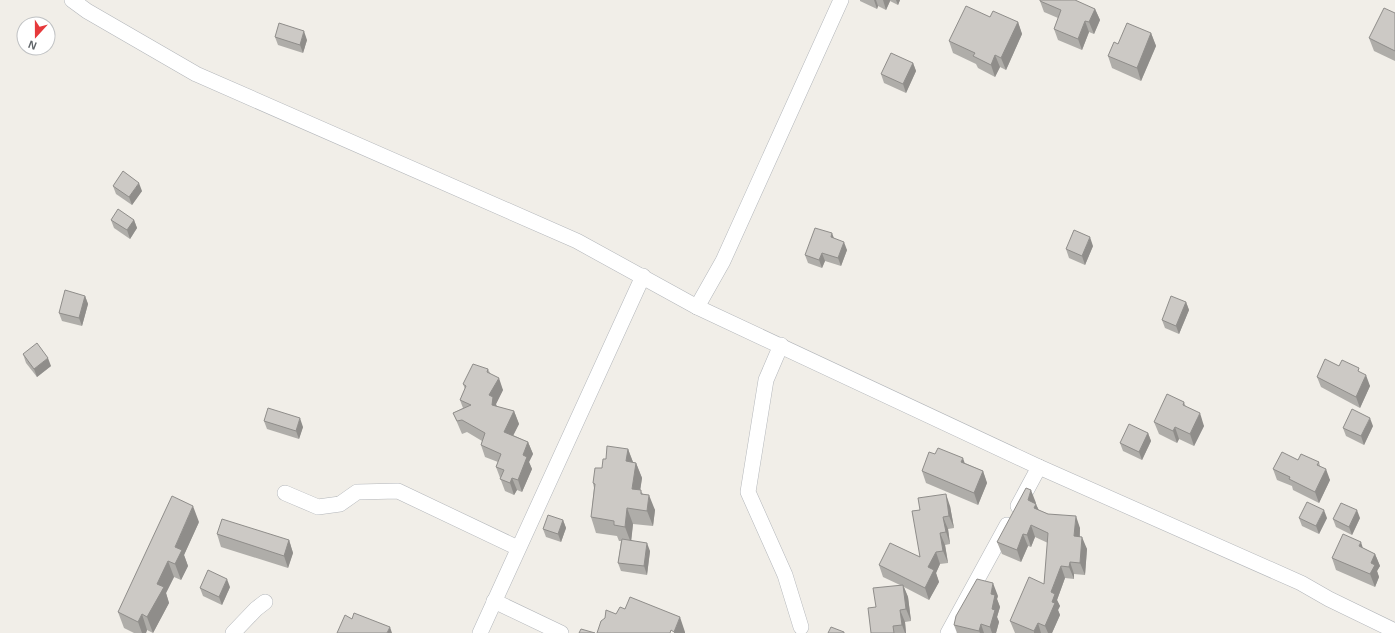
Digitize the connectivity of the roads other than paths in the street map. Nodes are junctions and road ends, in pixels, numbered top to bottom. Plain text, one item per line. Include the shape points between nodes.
1 (72, 0) edge
2 (841, 0) edge
3 (642, 276) junction
4 (697, 307) junction
5 (781, 345) junction
6 (1039, 467) junction
7 (285, 493) dead end
8 (518, 548) junction
9 (494, 601) junction
10 (265, 602) dead end
11 (802, 627) dead end
12 (1395, 631) edge
13 (233, 633) edge
14 (480, 633) edge
15 (561, 633) edge
16 (948, 633) edge

1 - 3 street via 86,11 196,74 576,241
2 - 4 street via 723,261
3 - 4 street
3 - 8 street
4 - 5 street
5 - 6 street
5 - 11 street via 766,380 748,492 785,575
6 - 12 street via 1301,583
6 - 16 street
7 - 8 street via 318,507 340,504 357,492 398,491
8 - 9 street
9 - 14 street
9 - 15 street
10 - 13 street

